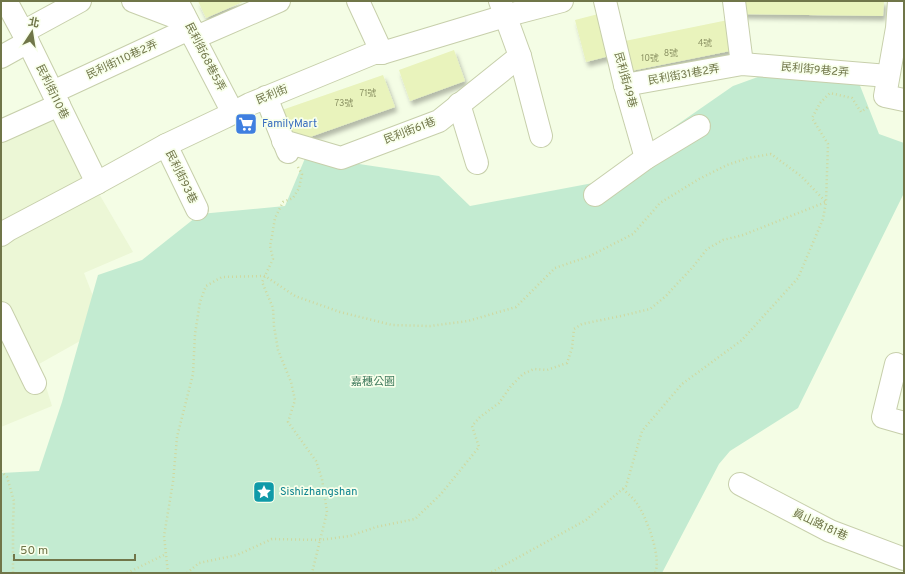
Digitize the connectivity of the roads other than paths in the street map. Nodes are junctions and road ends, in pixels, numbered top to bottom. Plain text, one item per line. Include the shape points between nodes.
1 (6, 1) edge
2 (80, 1) edge
3 (133, 1) edge
4 (279, 1) edge
5 (358, 1) edge
6 (562, 1) edge
7 (605, 1) edge
8 (734, 1) edge
9 (899, 1) edge
10 (503, 9) edge
11 (187, 21) edge
12 (900, 28) edge
13 (26, 37) junction
14 (382, 53) junction
15 (520, 56) junction
16 (1, 57) edge
17 (742, 64) junction
18 (626, 85) junction
19 (892, 91) edge
20 (266, 97) junction
21 (56, 99) junction
22 (459, 104) junction
23 (233, 113) junction
24 (699, 126) dead end
25 (2, 130) edge
26 (541, 136) dead end
27 (166, 145) junction
28 (646, 158) junction
29 (477, 163) dead end
30 (97, 183) junction
31 (595, 195) dead end
32 (196, 209) dead end
33 (1, 235) edge
34 (1, 312) edge
35 (896, 364) dead end
36 (35, 383) dead end
37 (904, 423) edge
38 (740, 484) dead end
39 (904, 559) edge

1 - 13 street, 民利街110巷
2 - 13 street
3 - 11 street
4 - 11 street, 民利街110巷2弄
5 - 14 street
6 - 10 street, 民利街
7 - 18 street, 民利街49巷
8 - 17 street
9 - 12 street
10 - 14 street, 民利街
10 - 15 street
11 - 21 street, 民利街110巷2弄
11 - 23 street, 民利街68巷5弄
12 - 19 street
13 - 16 street
13 - 21 street, 民利街110巷
14 - 20 street, 民利街 via 374,53
15 - 22 street, 民利街61巷
15 - 26 street
17 - 18 street, 民利街31巷2弄
17 - 19 street, 民利街9巷2弄
18 - 28 street, 民利街49巷
20 - 22 street, 民利街61巷 via 285,146 341,158 439,121
20 - 23 street, 民利街
21 - 25 street, 民利街110巷2弄
21 - 30 street, 民利街110巷
22 - 29 street
23 - 27 street, 民利街
24 - 28 street
27 - 30 street, 民利街
27 - 32 street, 民利街93巷
28 - 31 street
30 - 33 street, 民利街
34 - 36 street
35 - 37 street via 883,417
38 - 39 street, 員山路181巷 via 830,531

